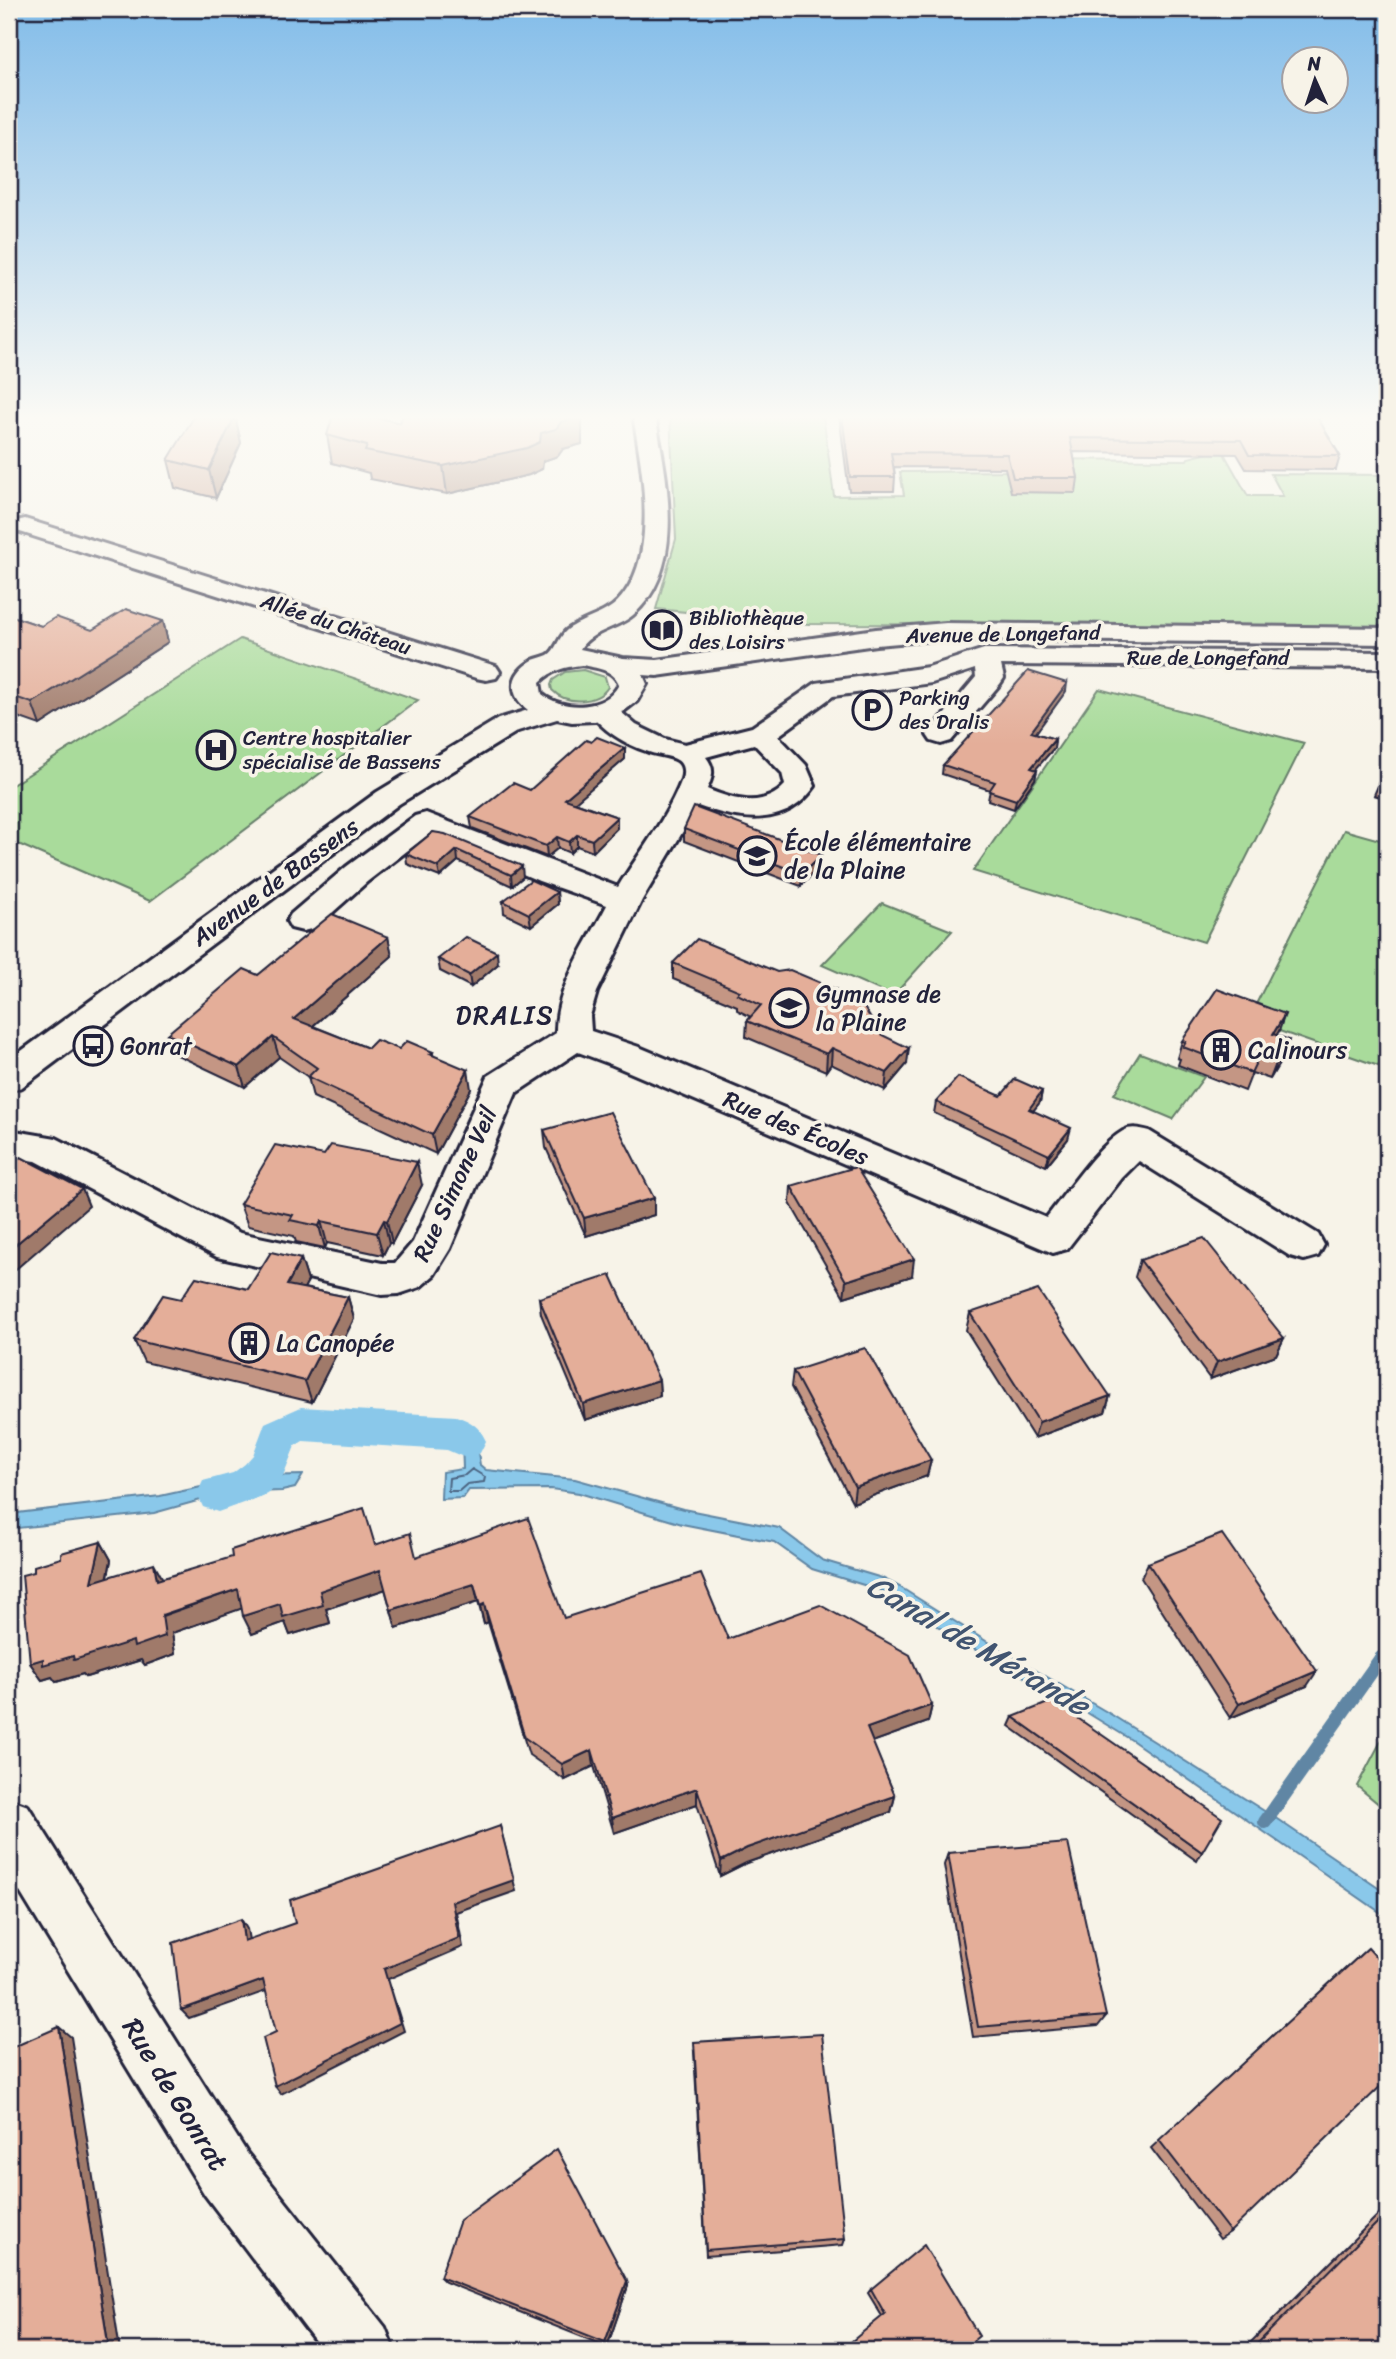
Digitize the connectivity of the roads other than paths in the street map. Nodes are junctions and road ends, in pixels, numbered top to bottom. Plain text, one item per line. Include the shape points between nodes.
1 (655, 525) edge
2 (25, 526) dead end
3 (592, 629) junction
4 (1387, 636) edge
5 (1387, 649) edge
6 (986, 657) junction
7 (562, 659) junction
8 (1387, 660) edge
9 (610, 662) junction
10 (486, 672) dead end
11 (629, 696) junction
12 (542, 704) junction
13 (603, 710) junction
14 (760, 734) junction
15 (941, 735) dead end
16 (688, 754) junction
17 (691, 793) junction
18 (626, 900) junction
19 (303, 921) dead end
20 (575, 1038) junction
21 (9, 1048) edge
22 (9, 1078) edge
23 (9, 1143) edge
24 (1304, 1245) dead end
25 (9, 1825) edge
26 (362, 2350) edge

1 - 3 street via 649,575 629,606
2 - 10 street, Allée du Château
3 - 7 street via 573,639
3 - 9 street
4 - 9 street, Avenue de Longefand via 946,631 876,636 657,668
5 - 11 street, Avenue de Longefand via 930,645 648,683
6 - 8 street, Rue de Longefand
6 - 14 street, Rue de Longefand via 932,675 826,689
6 - 15 street via 990,678
7 - 9 street, Avenue de Longefand
7 - 12 street via 546,664 526,682
9 - 11 street via 633,680
11 - 13 street, Avenue de Longefand
12 - 13 street via 571,714
12 - 21 street, Avenue de Bassens via 485,712 363,788
12 - 22 street, Avenue de Bassens via 388,798
13 - 16 street via 626,732
14 - 16 street, Rue de Longefand
14 - 17 street via 796,771 800,786 792,799 755,810 727,807
16 - 17 street via 698,777
17 - 18 street
18 - 19 street, Avenue de Bassens via 590,891 426,822
18 - 20 street via 580,992 573,1016
20 - 23 street, Rue Simone Veil via 501,1085 430,1249 400,1280 231,1246 43,1148
20 - 24 street, Rue des Écoles via 1053,1238 1108,1168 1136,1141
25 - 26 street, Rue de Gonrat via 226,2174

